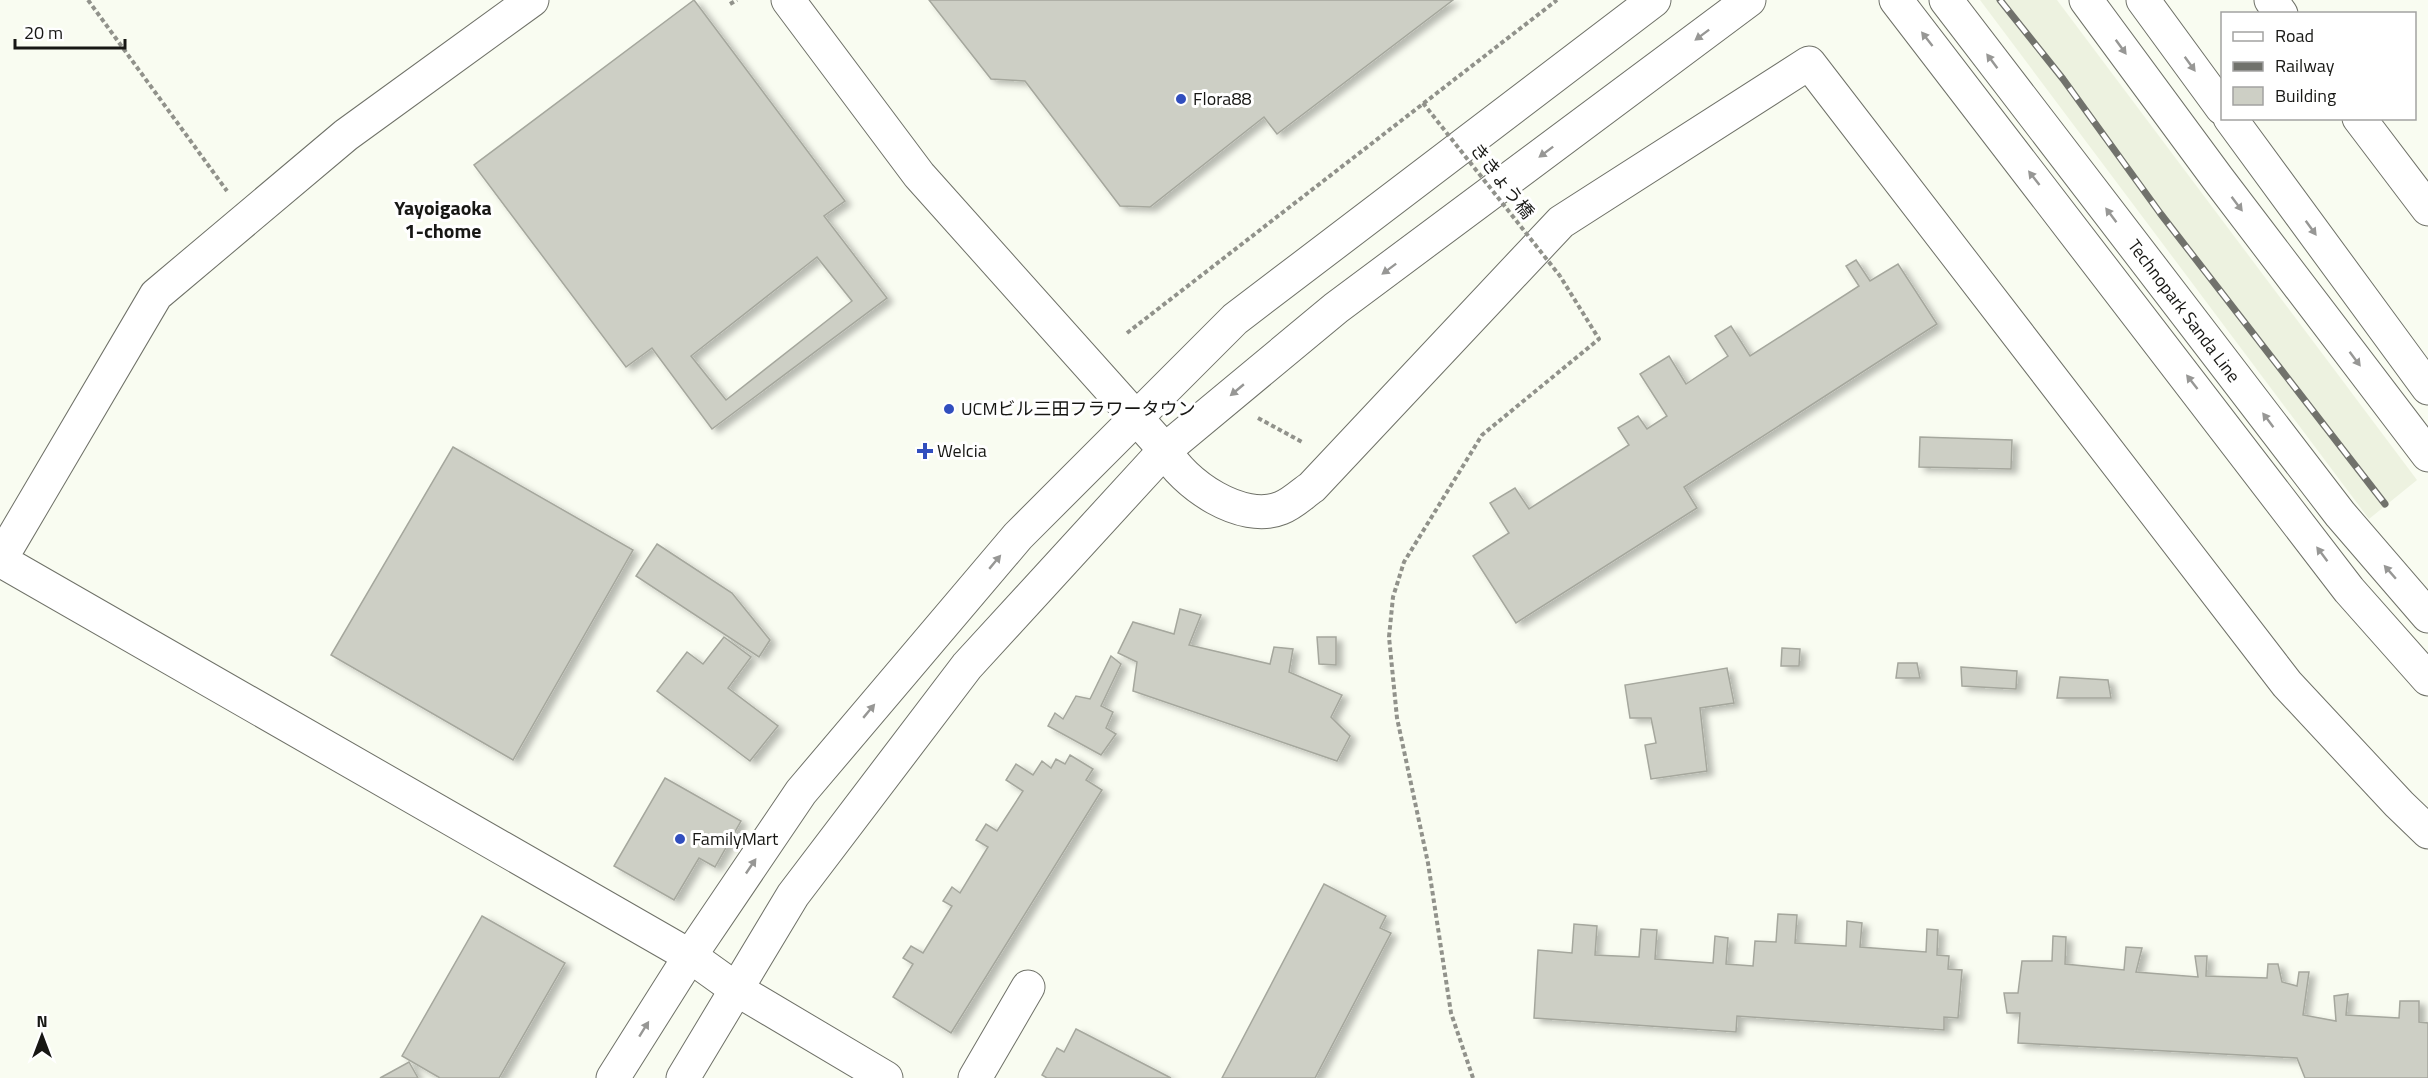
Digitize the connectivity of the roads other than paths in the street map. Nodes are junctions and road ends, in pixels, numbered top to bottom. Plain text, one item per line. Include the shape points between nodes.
1 (532, 0) edge
2 (788, 0) edge
3 (1654, 0) edge
4 (1749, 0) edge
5 (1896, 0) edge
6 (1946, 0) edge
7 (2086, 0) edge
8 (2143, 0) edge
9 (2221, 105) edge
10 (2231, 120) edge
11 (2361, 120) edge
12 (2428, 209) edge
13 (2428, 388) edge
14 (1136, 417) junction
15 (1165, 450) junction
16 (2428, 455) edge
17 (0, 560) edge
18 (2428, 616) edge
19 (2428, 679) edge
20 (2428, 832) edge
21 (690, 956) junction
22 (1028, 987) dead end
23 (736, 989) junction
24 (612, 1078) edge
25 (683, 1078) edge
26 (886, 1078) edge
27 (975, 1078) edge

1 - 17 street via 346,135 156,295
2 - 14 street via 919,175
3 - 14 street via 1235,319
4 -> 15 street via 1336,309
19 -> 5 street via 2349,590
18 -> 6 street, Technopark Sanda Line via 2340,514
7 -> 16 street
8 -> 9 street
10 -> 13 street
11 - 12 street
14 - 15 street
21 -> 14 street via 801,792 1018,536
15 - 20 street via 1195,485 1223,502 1257,513 1282,508 1312,487 1561,222 1809,63 2287,684
15 - 23 street via 967,666 793,895
17 - 21 street
21 - 23 street
24 -> 21 street
22 - 27 street
23 - 25 street
23 - 26 street

